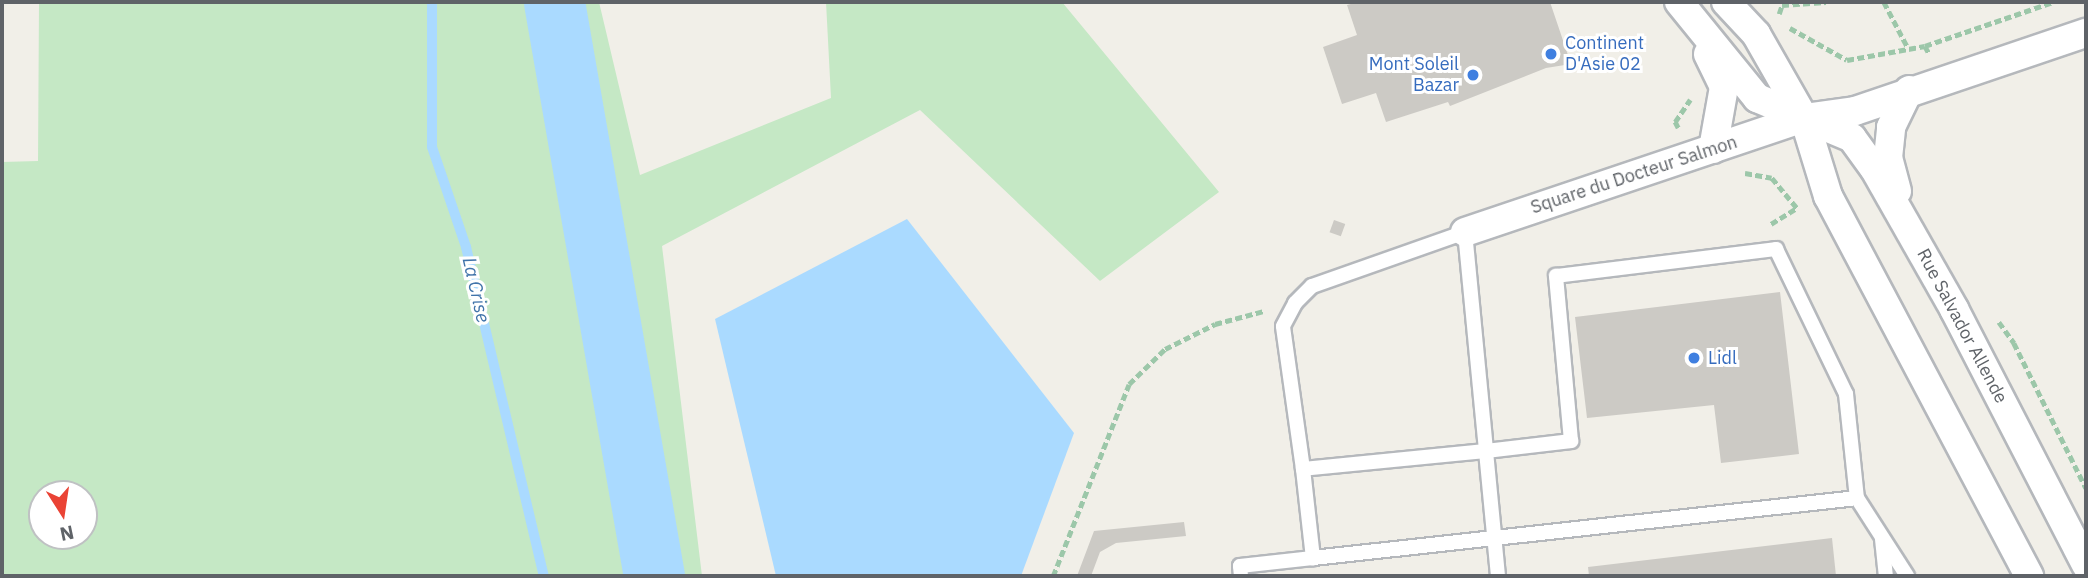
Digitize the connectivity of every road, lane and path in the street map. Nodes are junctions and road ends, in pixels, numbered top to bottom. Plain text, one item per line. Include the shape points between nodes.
1 (1726, 2) edge
2 (1826, 2) edge
3 (1884, 2) edge
4 (2053, 2) edge
5 (1782, 5) dead end
6 (1683, 6) edge
7 (1767, 10) dead end
8 (2086, 33) edge
9 (1925, 46) junction
10 (1908, 48) junction
11 (1943, 77) junction
12 (1909, 90) junction
13 (1804, 118) junction
14 (1713, 149) junction
15 (1905, 217) junction
16 (1465, 232) junction
17 (1295, 303) junction
18 (1486, 451) junction
19 (1303, 469) junction
20 (1857, 498) junction
21 (1881, 534) junction
22 (1494, 537) junction
23 (1313, 558) junction
24 (2086, 565) edge
25 (1053, 576) edge
26 (1241, 576) edge
27 (1498, 576) edge
28 (1886, 576) edge
29 (1907, 576) edge
30 (2029, 576) edge

1 - 13 street via 1756,34
2 - 5 path
3 - 10 path
4 - 9 path
6 - 13 street, Rue Salvador Allende via 1757,98
6 - 14 street via 1724,87
7 - 10 path via 1847,61
8 - 11 street, Square du Docteur Salmon
9 - 10 path
9 - 11 path
11 - 12 street, Square du Docteur Salmon
12 - 13 street, Square du Docteur Salmon via 1854,111
12 - 15 street via 1891,127 1888,158
13 - 14 street, Square du Docteur Salmon
13 - 15 street, Rue Salvador Allende via 1852,138
13 - 30 street via 1828,196
14 - 16 street, Square du Docteur Salmon
15 - 24 street, Rue Salvador Allende
16 - 17 lane, Square du Docteur Salmon via 1312,286
16 - 18 lane
17 - 19 lane via 1283,326
17 - 25 path via 1215,324 1165,349 1129,384
18 - 19 lane
18 - 20 lane via 1571,441 1556,276 1776,249 1846,394
18 - 22 lane
19 - 23 lane
20 - 21 lane
20 - 22 lane
21 - 28 lane
21 - 29 lane
22 - 23 lane
22 - 27 lane
23 - 26 lane via 1240,566

